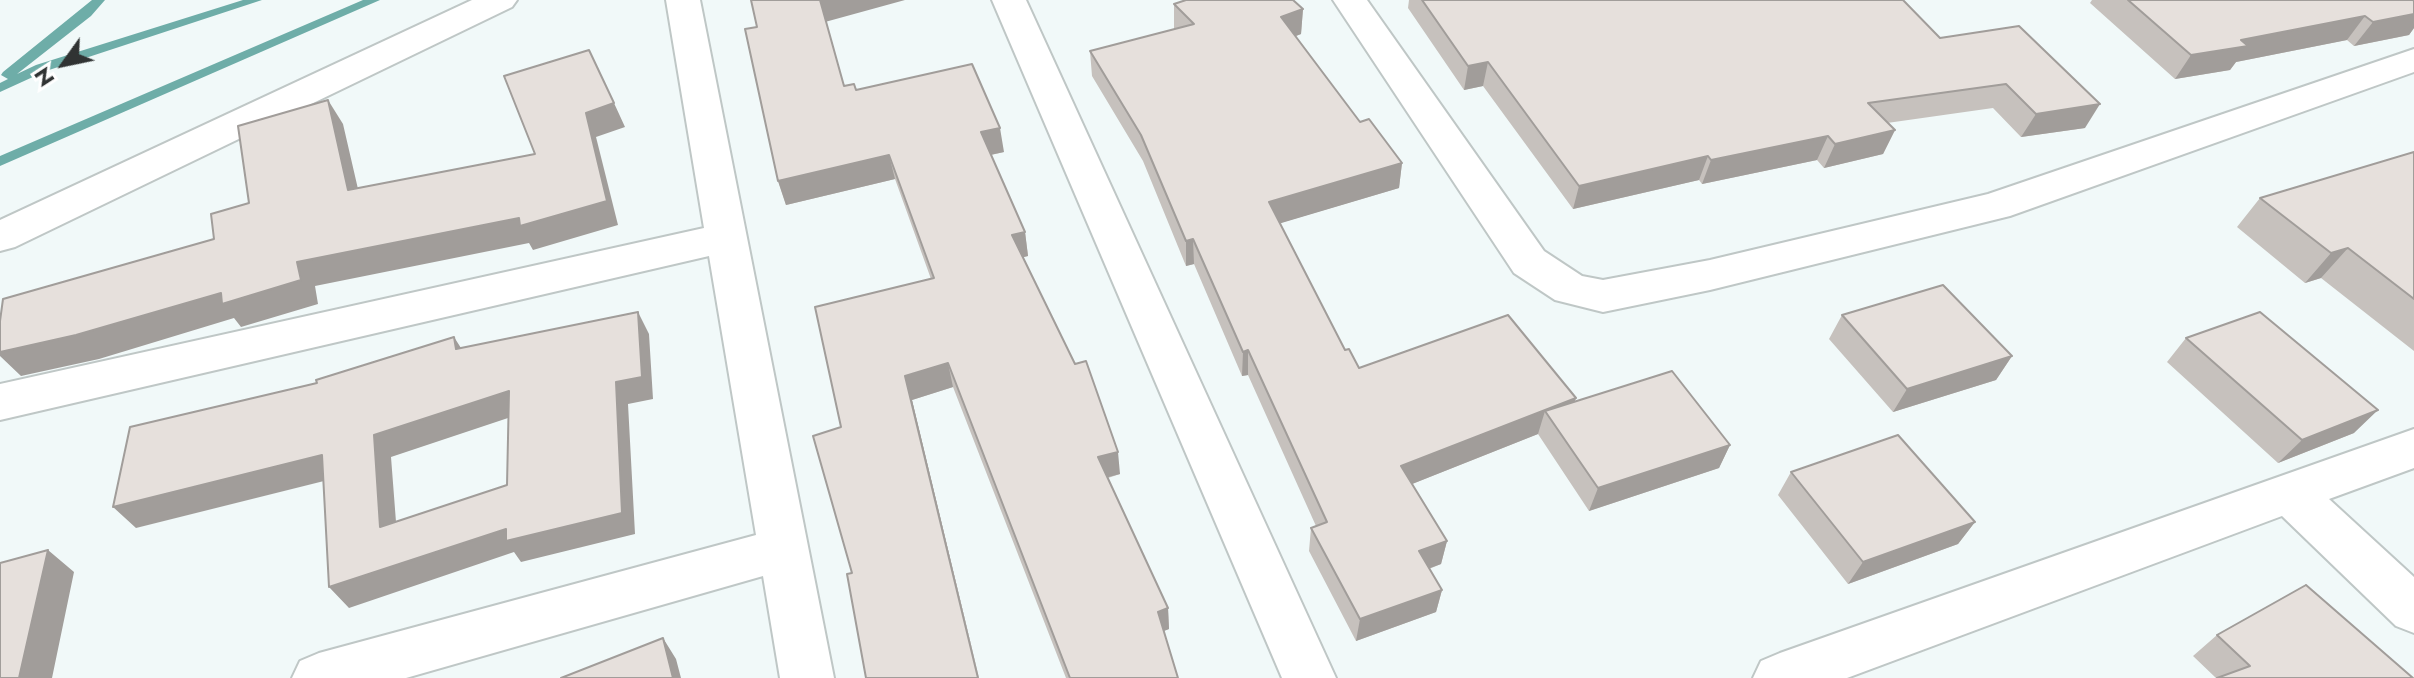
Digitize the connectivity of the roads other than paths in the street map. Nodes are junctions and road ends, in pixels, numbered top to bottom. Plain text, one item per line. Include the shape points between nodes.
1 (500, 0) edge
2 (683, 0) edge
3 (1009, 0) edge
4 (1350, 0) edge
5 (2414, 60) edge
6 (0, 237) edge
7 (726, 238) junction
8 (0, 402) edge
9 (2414, 448) edge
10 (2291, 494) junction
11 (783, 549) junction
12 (2414, 610) edge
13 (319, 678) edge
14 (807, 678) edge
15 (1309, 678) edge
16 (1780, 678) edge

1 - 6 street
2 - 7 street
3 - 15 street
4 - 5 street via 1529,262 1570,289 1603,296 1996,206
7 - 8 street
7 - 11 street
9 - 10 street
10 - 12 street
10 - 16 street
11 - 13 street
11 - 14 street

